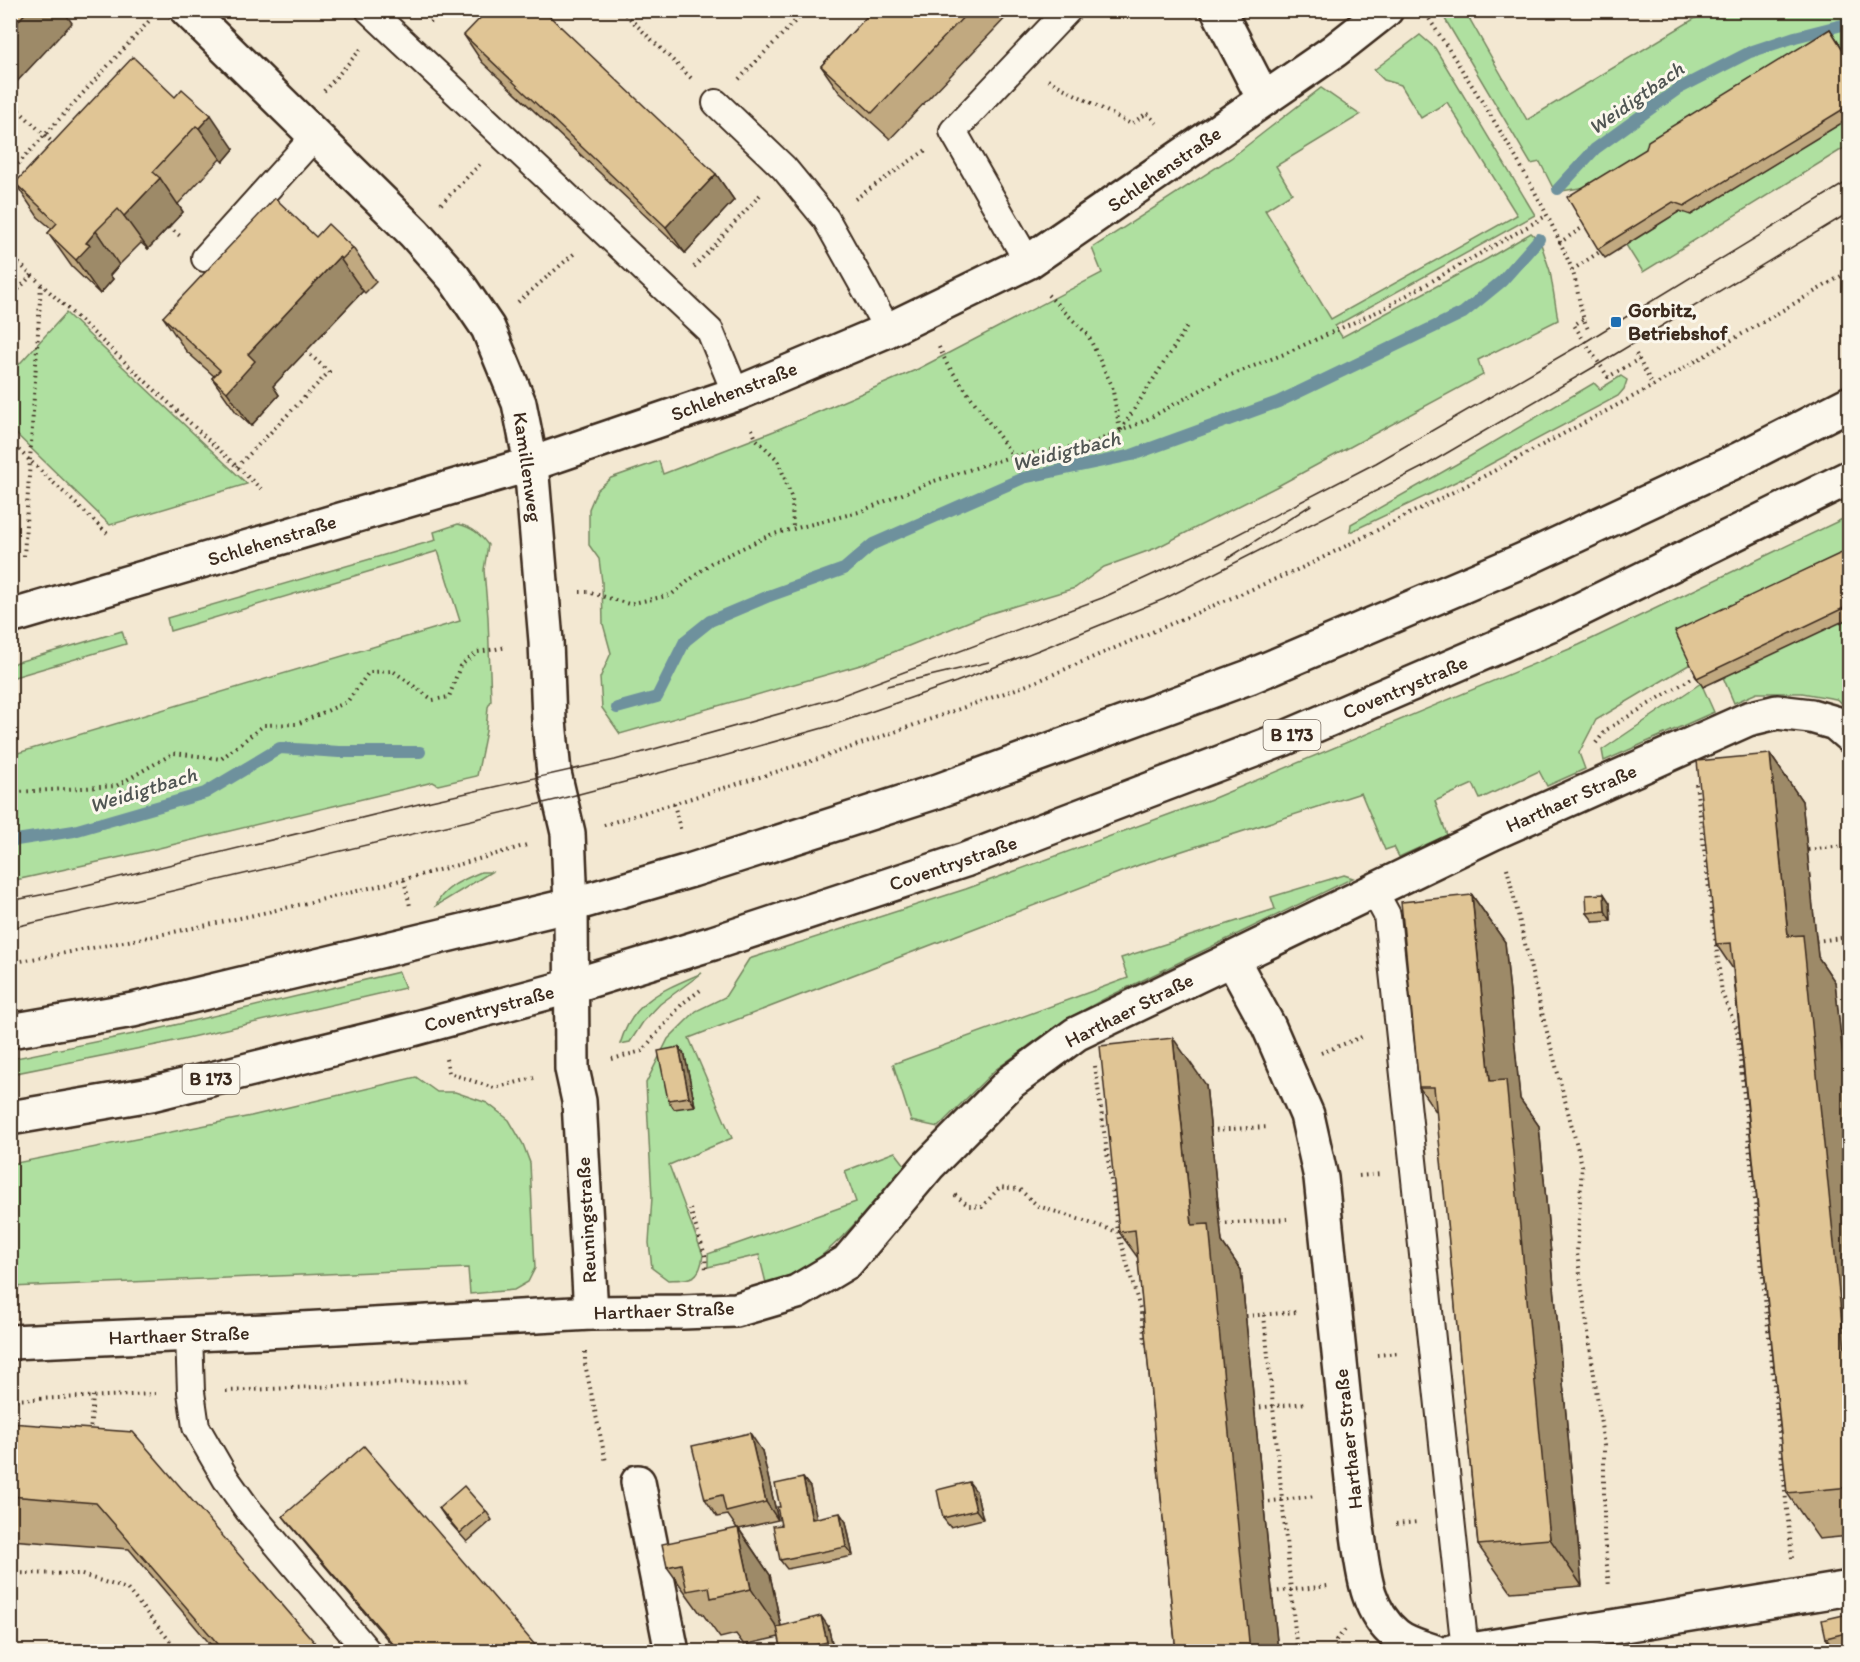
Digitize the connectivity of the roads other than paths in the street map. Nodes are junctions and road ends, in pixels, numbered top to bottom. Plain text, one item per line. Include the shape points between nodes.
1 (187, 10) edge
2 (1068, 10) edge
3 (1218, 10) edge
4 (1385, 11) edge
5 (376, 17) edge
6 (1264, 99) junction
7 (716, 103) road end
8 (307, 128) junction
9 (205, 258) dead end
10 (1028, 262) junction
11 (888, 330) junction
12 (736, 394) junction
13 (1850, 403) edge
14 (531, 464) junction
15 (1850, 477) edge
16 (10, 617) edge
17 (1850, 736) edge
18 (1374, 891) junction
19 (571, 905) junction
20 (1232, 959) junction
21 (572, 986) junction
22 (10, 1031) edge
23 (10, 1118) edge
24 (591, 1313) junction
25 (189, 1334) junction
26 (10, 1342) edge
27 (638, 1482) road end
28 (1850, 1588) edge
29 (1465, 1651) edge
30 (368, 1652) edge
31 (672, 1652) edge
32 (1435, 1652) edge
33 (1451, 1652) edge

1 - 8 main road, Kamillenweg
2 - 10 lane via 953,131
3 - 6 main road
4 - 6 main road, Schlehenstraße
5 - 12 lane via 710,331
6 - 10 main road, Schlehenstraße
7 - 11 lane via 784,168 826,219
8 - 9 lane
8 - 14 main road, Kamillenweg via 414,233 454,278 488,328 519,403
10 - 11 main road, Schlehenstraße
11 - 12 main road, Schlehenstraße
12 - 14 main road, Schlehenstraße
13 - 19 main road via 1521,561 1250,677 938,791
14 - 16 main road, Schlehenstraße
14 - 19 main road, Kamillenweg via 550,732 554,773 568,833
15 - 21 main road, Coventrystraße / B 173 via 1555,622 1282,739 965,860
17 - 18 main road, Harthaer Straße via 1835,723 1811,716 1777,712 1748,719 1492,833
18 - 20 main road, Harthaer Straße
18 - 29 lane via 1387,915
19 - 21 main road, Reuningstraße
19 - 22 main road via 133,1010
20 - 24 main road, Harthaer Straße via 1076,1034 1011,1082 928,1166 847,1262 796,1292 736,1310
20 - 32 main road, Harthaer Straße via 1269,1028 1307,1115 1321,1178 1365,1583 1375,1611 1396,1636
21 - 23 main road, Coventrystraße / B 173 via 151,1094
21 - 24 main road, Reuningstraße via 572,1069 579,1101
24 - 25 main road, Harthaer Straße
25 - 26 main road, Harthaer Straße
25 - 30 lane via 195,1427 248,1510
27 - 31 main road
28 - 29 main road
29 - 33 main road

